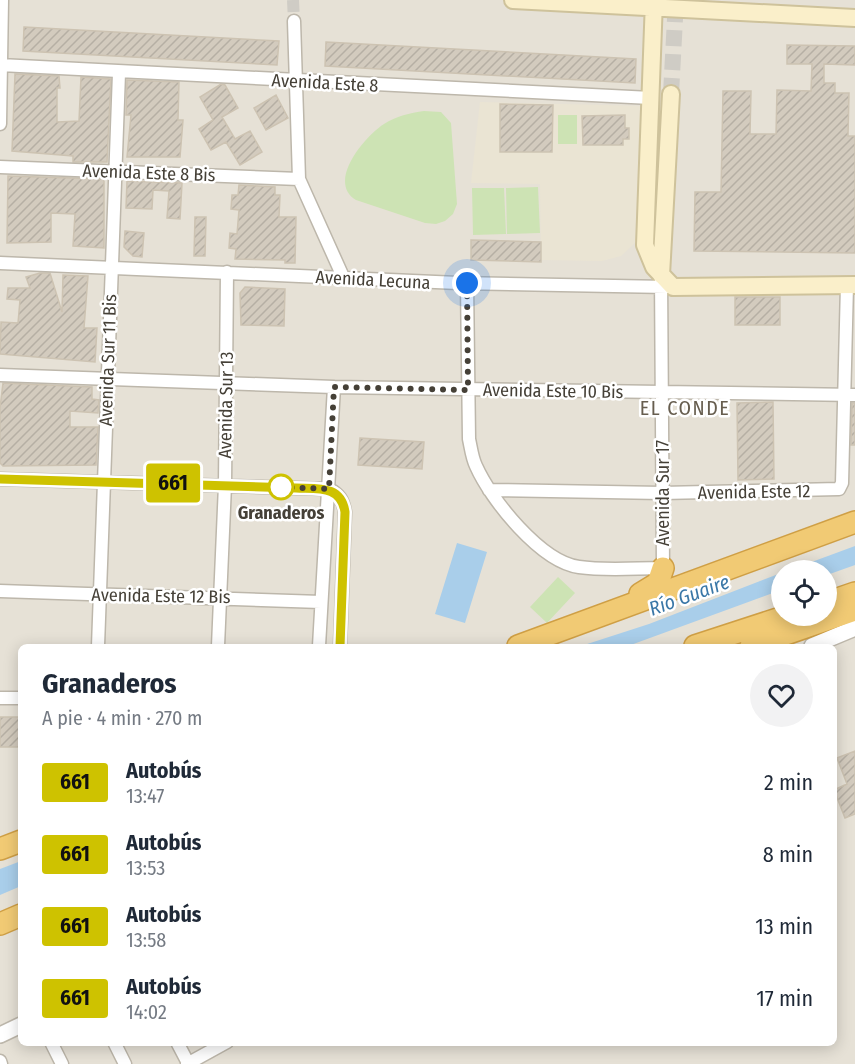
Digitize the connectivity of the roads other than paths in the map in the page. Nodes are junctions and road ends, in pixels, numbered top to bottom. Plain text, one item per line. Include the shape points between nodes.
1 (2, 0) edge
2 (513, 0) edge
3 (654, 4) edge
4 (855, 18) edge
5 (294, 21) tunnel mouth
6 (1, 65) edge
7 (119, 73) junction
8 (296, 82) junction
9 (671, 94) tunnel mouth
10 (651, 98) junction
11 (0, 124) edge
12 (0, 167) edge
13 (115, 171) junction
14 (299, 179) junction
15 (645, 245) junction
16 (662, 257) junction
17 (0, 262) edge
18 (112, 267) junction
19 (227, 272) junction
20 (344, 279) junction
21 (467, 283) junction
22 (666, 283) junction
23 (851, 285) edge
24 (0, 375) edge
25 (108, 377) junction
26 (227, 382) junction
27 (334, 387) junction
28 (468, 390) junction
29 (662, 393) junction
30 (849, 395) edge
31 (0, 479) edge
32 (104, 481) junction
33 (225, 485) junction
34 (329, 489) junction
35 (489, 490) junction
36 (662, 493) junction
37 (855, 522) edge
38 (663, 568) junction
39 (0, 591) edge
40 (855, 593) edge
41 (99, 595) junction
42 (220, 597) junction
43 (837, 599) edge
44 (321, 602) junction
45 (855, 610) edge
46 (771, 621) edge
47 (855, 628) edge
48 (98, 644) edge
49 (218, 644) edge
50 (319, 644) edge
51 (340, 644) edge
52 (522, 644) edge
53 (522, 644) edge
54 (701, 644) edge
55 (757, 644) edge
56 (817, 644) edge
57 (0, 698) edge
58 (18, 698) edge
59 (18, 842) edge
60 (0, 849) edge
61 (18, 916) edge
62 (0, 924) edge
63 (18, 1026) edge
64 (0, 1035) edge
65 (53, 1046) edge
66 (116, 1046) edge
67 (179, 1046) edge
68 (220, 1046) edge
69 (62, 1064) edge
70 (125, 1064) edge
71 (188, 1064) edge

1 - 6 street
2 - 3 main road
3 - 4 main road
3 - 10 main road, Avenida Sur 17
5 - 8 street
6 - 7 street, Avenida Este 8
6 - 11 street
7 - 8 street, Avenida Este 8
7 - 13 street, Avenida Sur 11 Bis
8 - 10 street, Avenida Este 8
8 - 14 street
9 - 16 main road, Avenida Sur 17
10 - 15 main road, Avenida Sur 17
12 - 13 street, Avenida Este 8 Bis
13 - 14 street, Avenida Este 8 Bis
13 - 18 street, Avenida Sur 11 Bis
14 - 20 street
15 - 16 main road
15 - 22 main road, Avenida Sur 17
16 - 22 main road, Avenida Sur 17
17 - 18 street, Avenida Lecuna
18 - 19 street, Avenida Lecuna
18 - 25 street, Avenida Sur 11 Bis
19 - 20 street, Avenida Lecuna
19 - 26 street, Avenida Sur 13
20 - 21 street, Avenida Lecuna
21 - 22 street, Avenida Lecuna
21 - 28 street
22 - 23 main road, Avenida Lecuna
22 - 29 street, Avenida Sur 17
23 - 30 street
24 - 25 street, Avenida Este 10 Bis
25 - 26 street, Avenida Este 10 Bis
25 - 32 street, Avenida Sur 11 Bis
26 - 27 street, Avenida Este 10 Bis
26 - 33 street, Avenida Sur 13
27 - 28 street, Avenida Este 10 Bis
27 - 34 street
28 - 29 street, Avenida Este 10 Bis
28 - 35 street via 469,439 474,463
29 - 30 street, Avenida Este 10 Bis
29 - 36 street, Avenida Sur 17
30 - 36 street, Avenida Este 12 via 839,489
31 - 32 street
32 - 33 street
32 - 41 street, Avenida Sur 11 Bis
33 - 34 street
33 - 42 street, Avenida Sur 13
34 - 44 street
34 - 51 street via 344,503
35 - 36 street, Avenida Este 12
35 - 38 street via 516,522 559,561 579,567
36 - 38 street, Avenida Sur 17
37 - 53 highway
38 - 52 highway via 658,583 649,590
39 - 41 street, Avenida Este 12 Bis
40 - 43 highway
41 - 42 street, Avenida Este 12 Bis
41 - 48 street, Avenida Sur 11 Bis
42 - 44 street, Avenida Este 12 Bis
42 - 49 street, Avenida Sur 13
44 - 50 street
45 - 55 highway
46 - 54 highway
47 - 56 street
57 - 58 street
59 - 60 highway
61 - 62 highway
63 - 64 street
65 - 69 street
66 - 70 street
67 - 71 street
68 - 71 street

